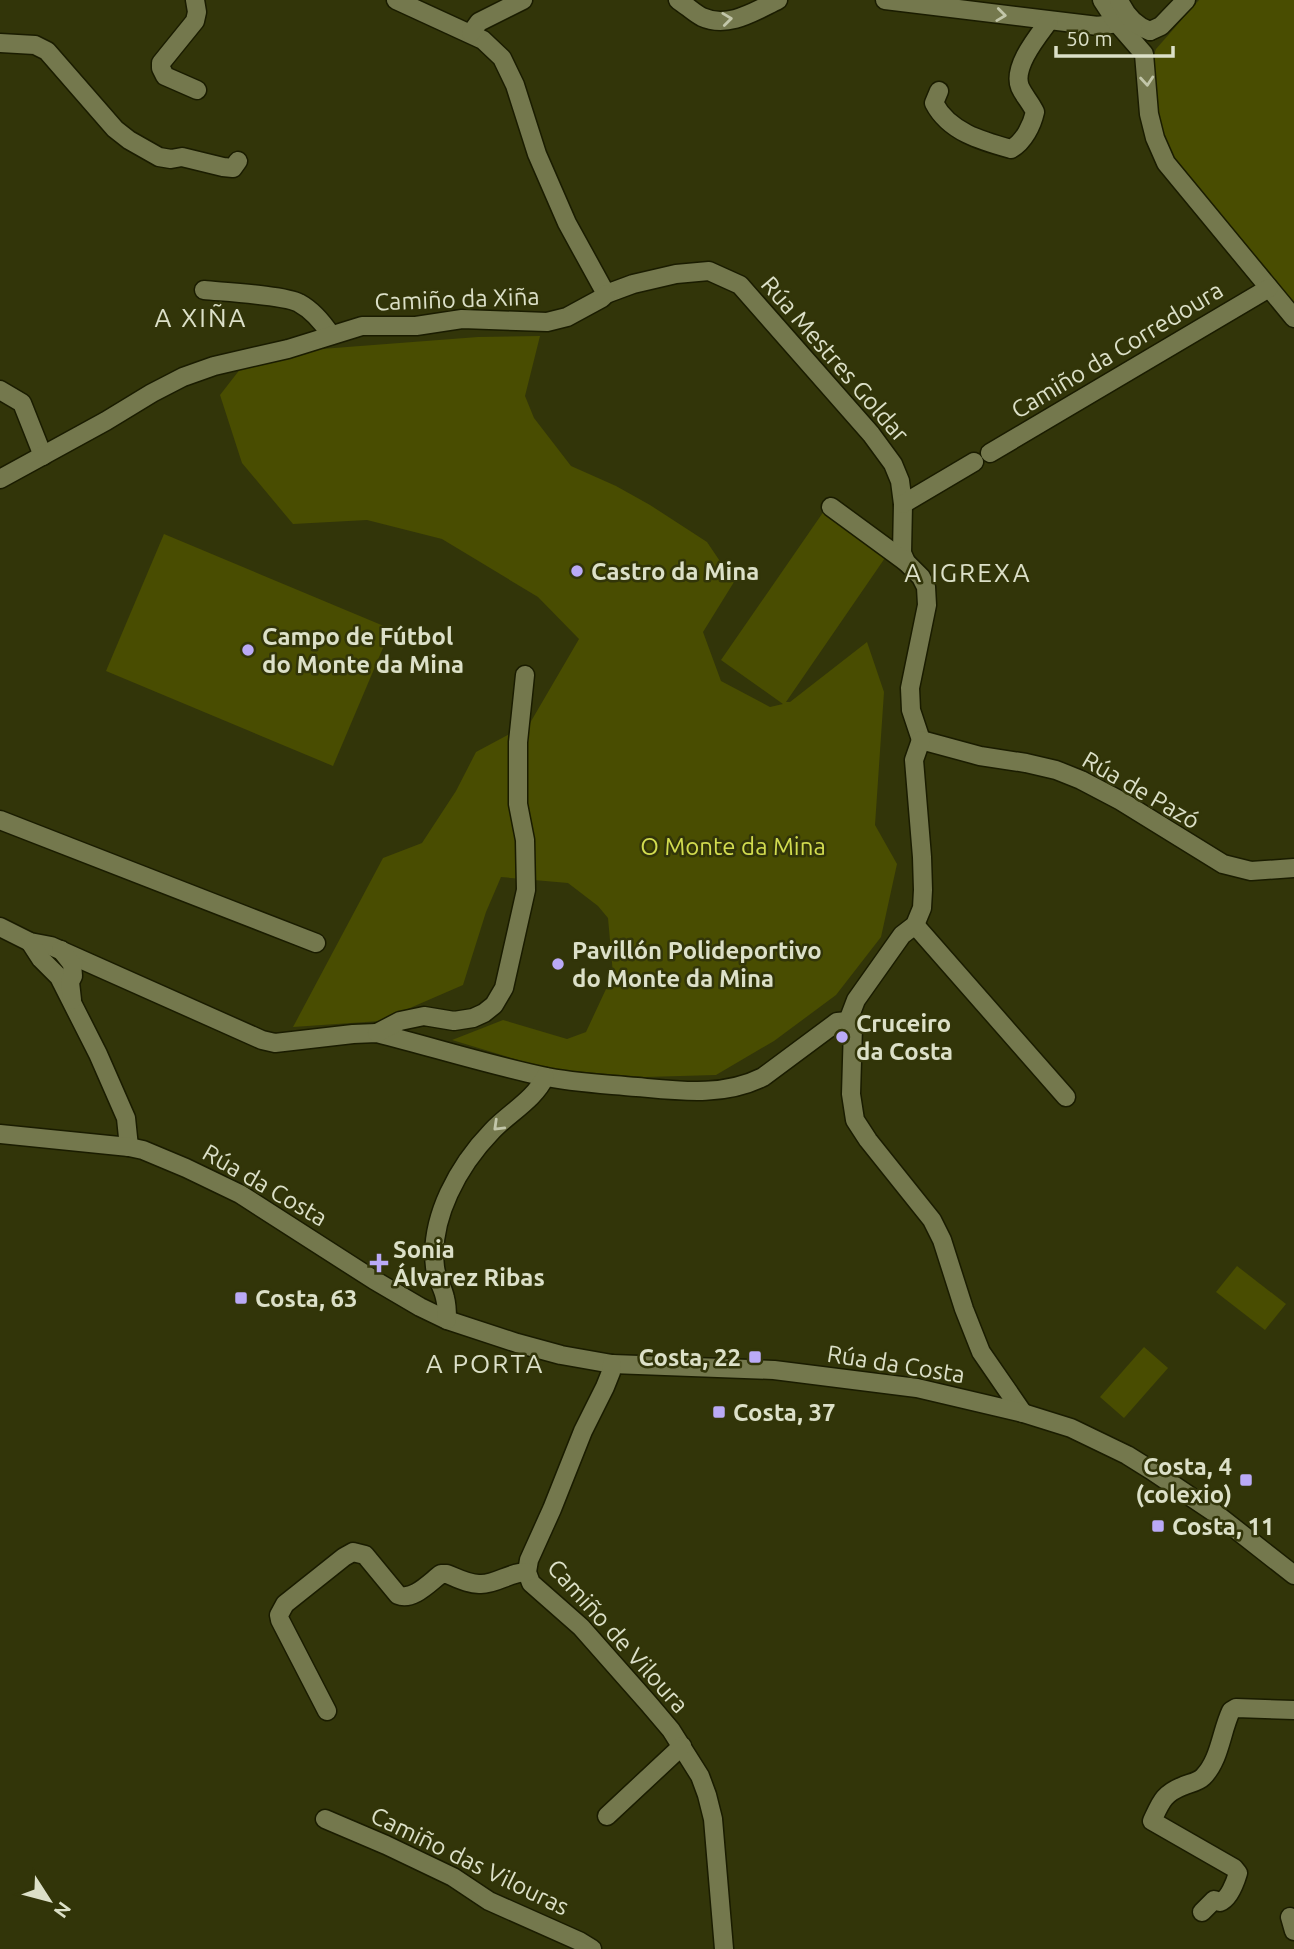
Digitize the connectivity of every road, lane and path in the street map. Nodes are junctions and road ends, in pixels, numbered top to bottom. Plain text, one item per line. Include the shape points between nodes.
1 (195, 0) edge
2 (396, 0) edge
3 (523, 0) edge
4 (678, 0) edge
5 (778, 0) edge
6 (885, 0) edge
7 (1102, 0) edge
8 (1186, 0) edge
9 (1121, 12) edge
10 (1049, 21) junction
11 (1150, 32) junction
12 (471, 33) junction
13 (0, 43) edge
14 (1144, 54) junction
15 (197, 90) dead end
16 (939, 91) dead end
17 (237, 161) dead end
18 (1269, 288) junction
19 (204, 290) dead end
20 (607, 294) junction
21 (1294, 318) edge
22 (331, 335) junction
23 (0, 390) edge
24 (43, 456) junction
25 (0, 479) edge
26 (903, 504) junction
27 (831, 507) dead end
28 (906, 562) junction
29 (524, 675) dead end
30 (921, 740) junction
31 (0, 820) edge
32 (1294, 868) edge
33 (915, 925) junction
34 (0, 927) edge
35 (30, 942) junction
36 (316, 943) dead end
37 (61, 950) junction
38 (101, 968) junction
39 (66, 976) junction
40 (848, 1021) junction
41 (377, 1033) junction
42 (545, 1077) junction
43 (1066, 1097) dead end
44 (0, 1133) edge
45 (129, 1147) junction
46 (447, 1320) junction
47 (612, 1364) junction
48 (1023, 1413) junction
49 (527, 1572) junction
50 (1294, 1575) edge
51 (1294, 1710) edge
52 (327, 1711) dead end
53 (682, 1746) junction
54 (607, 1816) dead end
55 (325, 1819) dead end
56 (1202, 1912) dead end
57 (592, 1949) edge
58 (724, 1949) edge

1 - 15 street via 195,21 161,68 165,76
2 - 12 street
3 - 12 street via 479,22
4 -> 5 street via 701,17 726,22
6 -> 10 street
7 - 9 street
8 - 11 street
9 - 10 street via 1098,26
9 - 11 street
9 - 14 street
10 - 16 street via 1029,48 1018,77 1035,111 1018,145 1011,149 994,144 951,124 933,103
11 - 14 street, Camiño da Corredoura
12 - 20 street via 494,49 508,68 566,223
13 - 17 street via 35,45 47,51 115,129 159,157 233,168
14 -> 18 street, Camiño da Corredoura via 1149,114 1161,154
18 - 21 street, Camiño da Corredoura
18 - 26 street, Camiño da Corredoura
19 - 22 street via 299,303
20 - 22 street, Camiño da Xiña via 566,317 547,322 462,319 416,326 362,326
20 - 26 street, Rúa Mestres Goldar via 676,274 709,271 740,285 893,464
22 - 24 street, Camiño da Xiña via 183,377
23 - 24 street via 22,403
24 - 25 street, Camiño da Xiña
26 - 28 street, Rúa Mestres Goldar via 902,553
27 - 28 street
28 - 30 street via 926,587 927,605 910,688 911,710
29 - 41 street via 518,804 525,840 526,890 504,988 494,1005 472,1018 454,1021 424,1016
30 - 32 street, Rúa de Pazó via 1056,770 1121,801 1223,864 1251,871
30 - 33 street via 914,760 923,890
31 - 36 street
33 - 40 street via 902,935 856,1000
33 - 43 street
34 - 35 street
35 - 37 street
35 - 39 street via 41,959
37 - 38 street
37 - 39 street via 72,964
38 - 39 street
38 - 41 street via 262,1040 275,1043
39 - 45 street via 72,1000 126,1118
40 - 42 street via 837,1022 763,1077 734,1088 693,1092
40 - 48 street via 853,1027 855,1120 932,1220 981,1352
41 - 42 street
42 -> 46 street via 476,1148 451,1191 434,1246
44 - 45 street, Rúa da Costa
45 - 46 street, Rúa da Costa via 240,1194 374,1280
46 - 47 street, Rúa da Costa via 561,1355
47 - 48 street, Rúa da Costa via 784,1371 917,1388
47 - 49 street, Camiño de Viloura
48 - 50 street, Rúa da Costa via 1071,1428 1128,1455 1215,1513
49 - 52 street via 480,1584 441,1574 403,1597 365,1555 353,1552 344,1557 285,1604 279,1615
49 - 53 street, Camiño de Viloura via 531,1583 581,1627
51 - 56 street via 1231,1711 1208,1771 1170,1791 1152,1821 1238,1873 1225,1900 1214,1900
53 - 54 street
53 - 58 street, Camiño de Viloura via 700,1776 713,1819
55 - 57 street, Camiño das Vilouras via 453,1877 489,1901

